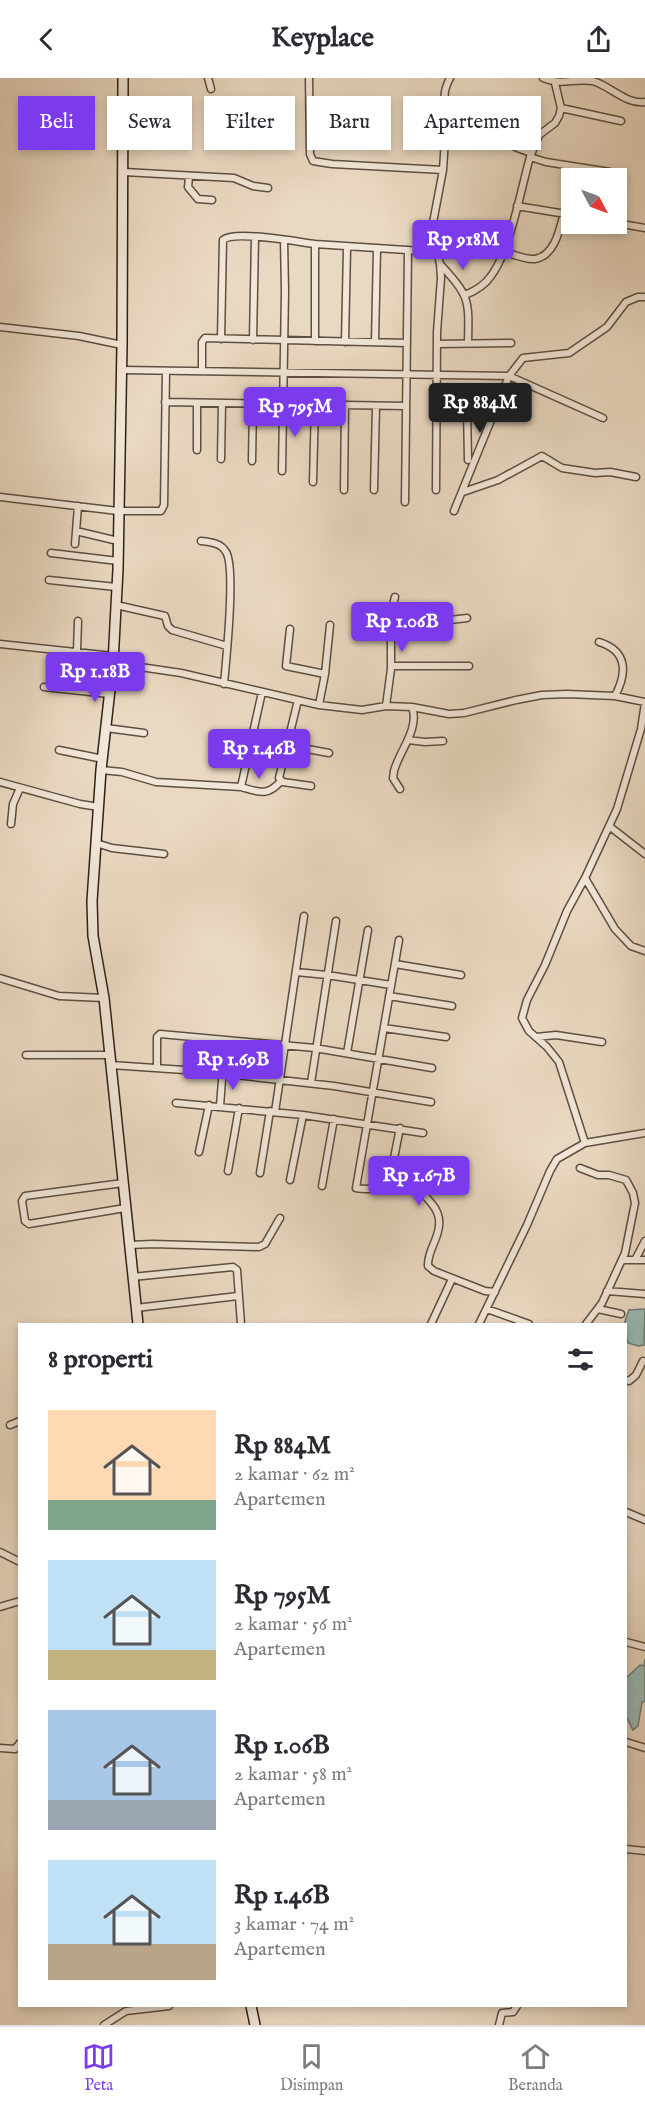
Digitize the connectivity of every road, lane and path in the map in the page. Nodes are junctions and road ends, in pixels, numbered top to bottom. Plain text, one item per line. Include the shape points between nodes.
1 (123, 78) edge
2 (208, 78) edge
3 (309, 78) edge
4 (450, 78) edge
5 (543, 78) edge
6 (555, 83) junction
7 (212, 89) dead end
8 (444, 96) edge
9 (645, 102) edge
10 (561, 108) junction
11 (621, 122) dead end
12 (541, 134) edge
13 (444, 150) edge
14 (521, 150) edge
15 (533, 150) edge
16 (531, 155) junction
17 (584, 168) edge
18 (443, 170) junction
19 (123, 172) junction
20 (189, 177) junction
21 (268, 188) dead end
22 (212, 200) dead end
23 (518, 206) junction
24 (561, 213) edge
25 (627, 225) edge
26 (645, 228) edge
27 (561, 229) edge
28 (255, 237) junction
29 (284, 240) junction
30 (315, 244) junction
31 (347, 248) junction
32 (377, 249) junction
33 (408, 250) junction
34 (503, 251) junction
35 (436, 252) junction
36 (440, 264) junction
37 (465, 295) junction
38 (645, 297) edge
39 (0, 327) edge
40 (221, 339) junction
41 (253, 340) junction
42 (284, 341) junction
43 (315, 341) junction
44 (345, 342) junction
45 (375, 342) junction
46 (407, 343) junction
47 (468, 343) junction
48 (511, 343) dead end
49 (437, 344) junction
50 (122, 345) junction
51 (122, 370) junction
52 (166, 371) junction
53 (202, 371) junction
54 (284, 372) junction
55 (407, 375) junction
56 (437, 376) junction
57 (509, 376) junction
58 (165, 402) junction
59 (197, 403) junction
60 (222, 403) junction
61 (253, 404) junction
62 (283, 404) junction
63 (315, 404) junction
64 (345, 405) junction
65 (376, 406) junction
66 (406, 406) junction
67 (437, 407) junction
68 (467, 408) junction
69 (496, 408) junction
70 (603, 418) dead end
71 (197, 450) dead end
72 (221, 459) dead end
73 (468, 460) dead end
74 (252, 461) dead end
75 (282, 471) dead end
76 (636, 477) dead end
77 (313, 482) dead end
78 (344, 490) dead end
79 (374, 490) dead end
80 (436, 490) dead end
81 (463, 492) junction
82 (0, 497) edge
83 (405, 502) dead end
84 (78, 506) junction
85 (118, 511) junction
86 (454, 511) dead end
87 (76, 531) junction
88 (118, 541) junction
89 (201, 541) dead end
90 (75, 544) dead end
91 (51, 553) dead end
92 (118, 561) junction
93 (49, 580) dead end
94 (116, 587) junction
95 (395, 597) dead end
96 (116, 604) junction
97 (467, 618) dead end
98 (78, 621) dead end
99 (330, 625) dead end
100 (390, 627) junction
101 (290, 629) dead end
102 (599, 642) dead end
103 (0, 644) edge
104 (227, 646) junction
105 (77, 651) junction
106 (113, 659) junction
107 (391, 666) junction
108 (469, 666) dead end
109 (325, 674) junction
110 (224, 684) junction
111 (44, 687) dead end
112 (262, 692) junction
113 (109, 694) junction
114 (615, 696) junction
115 (298, 700) junction
116 (645, 703) edge
117 (319, 705) junction
118 (386, 706) junction
119 (412, 707) junction
120 (106, 728) junction
121 (144, 733) dead end
122 (408, 740) junction
123 (443, 741) dead end
124 (286, 745) junction
125 (59, 750) dead end
126 (329, 753) dead end
127 (103, 759) junction
128 (101, 770) junction
129 (281, 781) junction
130 (0, 783) edge
131 (311, 786) dead end
132 (241, 787) junction
133 (20, 788) junction
134 (400, 789) dead end
135 (99, 807) junction
136 (11, 824) dead end
137 (609, 826) junction
138 (96, 843) junction
139 (164, 854) dead end
140 (645, 854) edge
141 (585, 878) junction
142 (304, 916) dead end
143 (336, 921) dead end
144 (368, 930) dead end
145 (399, 940) dead end
146 (645, 951) edge
147 (395, 964) junction
148 (296, 972) junction
149 (327, 975) junction
150 (460, 975) dead end
151 (0, 978) edge
152 (359, 980) junction
153 (391, 985) junction
154 (389, 996) junction
155 (104, 998) junction
156 (452, 1006) dead end
157 (384, 1028) junction
158 (446, 1037) dead end
159 (536, 1037) junction
160 (225, 1041) junction
161 (602, 1042) dead end
162 (284, 1044) junction
163 (315, 1048) junction
164 (347, 1053) junction
165 (26, 1054) dead end
166 (110, 1054) junction
167 (378, 1060) junction
168 (111, 1065) junction
169 (157, 1068) junction
170 (432, 1068) dead end
171 (223, 1073) junction
172 (279, 1080) junction
173 (311, 1083) junction
174 (372, 1092) junction
175 (431, 1102) dead end
176 (176, 1103) dead end
177 (209, 1105) junction
178 (219, 1106) junction
179 (238, 1108) junction
180 (272, 1112) junction
181 (303, 1115) junction
182 (334, 1119) junction
183 (367, 1123) junction
184 (400, 1128) junction
185 (423, 1132) dead end
186 (645, 1133) edge
187 (585, 1143) junction
188 (199, 1152) dead end
189 (580, 1168) dead end
190 (228, 1170) dead end
191 (260, 1173) dead end
192 (290, 1180) dead end
193 (123, 1183) junction
194 (322, 1186) dead end
195 (388, 1188) junction
196 (125, 1208) junction
197 (280, 1218) dead end
198 (645, 1241) edge
199 (129, 1245) junction
200 (622, 1260) junction
201 (635, 1260) junction
202 (645, 1260) edge
203 (132, 1277) junction
204 (452, 1279) junction
205 (608, 1291) junction
206 (495, 1292) junction
207 (645, 1294) edge
208 (238, 1296) junction
209 (136, 1308) junction
210 (487, 1309) junction
211 (598, 1309) junction
212 (621, 1314) dead end
213 (138, 1323) edge
214 (241, 1323) edge
215 (431, 1323) edge
216 (480, 1323) edge
217 (526, 1323) edge
218 (587, 1323) edge
219 (643, 1361) dead end
220 (627, 1380) edge
221 (18, 1422) edge
222 (10, 1425) dead end
223 (627, 1512) edge
224 (645, 1520) edge
225 (0, 1552) edge
226 (18, 1561) edge
227 (18, 1602) edge
228 (0, 1607) edge
229 (627, 1642) edge
230 (645, 1647) edge
231 (627, 1742) edge
232 (18, 1745) edge
233 (0, 1748) edge
234 (645, 1748) edge
235 (627, 1849) edge
236 (645, 1851) edge
237 (160, 2007) edge
238 (251, 2007) edge
239 (516, 2007) edge
240 (105, 2025) edge
241 (255, 2025) edge
242 (499, 2025) edge

1 - 19 street
2 - 7 street
3 - 18 street via 313,161
4 - 8 street
5 - 6 street
6 - 9 street via 569,79 594,81 637,102
6 - 10 street
10 - 11 street
10 - 12 street via 555,123
13 - 18 street
14 - 16 street
15 - 16 street
16 - 17 street via 546,162
16 - 23 street
18 - 35 street via 432,228
19 - 20 street
19 - 50 street
20 - 21 street via 234,178
20 - 22 street via 188,187 198,199
23 - 24 street
23 - 34 street
25 - 26 street
27 - 34 street via 541,257 534,259
28 - 29 street
28 - 40 street via 223,240
28 - 41 street
29 - 30 street
29 - 42 street
30 - 31 street
30 - 43 street
31 - 32 street
31 - 44 street
32 - 33 street
32 - 45 street
33 - 35 street
33 - 46 street
34 - 37 street via 490,277
35 - 36 street
36 - 37 street
36 - 49 street
37 - 47 street
38 - 57 street via 627,302 607,327 569,353 523,358
39 - 50 street
40 - 41 street
40 - 53 street via 203,339
41 - 42 street
42 - 43 street
42 - 54 street
43 - 44 street
44 - 45 street
45 - 46 street
46 - 55 street
47 - 48 street
47 - 49 street
49 - 56 street
50 - 51 street
51 - 52 street
51 - 85 street
52 - 53 street
52 - 58 street
53 - 54 street
54 - 55 street
54 - 62 street
55 - 56 street
55 - 66 street
56 - 57 street
56 - 67 street
57 - 69 street
57 - 70 street
58 - 59 street
58 - 85 street via 164,508 158,512
59 - 60 street
59 - 71 street
60 - 61 street
60 - 72 street
61 - 62 street
61 - 74 street
62 - 63 street
62 - 75 street
63 - 64 street
63 - 77 street
64 - 65 street
64 - 78 street
65 - 66 street
65 - 79 street
66 - 83 street
67 - 68 street
67 - 80 street
68 - 69 street
68 - 73 street
69 - 81 street
76 - 81 street via 562,468 542,456 498,480
81 - 86 street
82 - 84 street
84 - 85 street
84 - 87 street
85 - 88 street
87 - 88 street
87 - 90 street
88 - 92 street
89 - 104 street via 217,544 228,555
91 - 92 street
92 - 94 street
93 - 94 street
94 - 96 street
95 - 100 street
96 - 104 street via 165,616 172,630
96 - 106 street
97 - 100 street
98 - 105 street
99 - 109 street
100 - 107 street
101 - 109 street via 286,666
102 - 114 street via 613,649 623,666 622,682
103 - 105 street
104 - 110 street
105 - 106 street
106 - 110 street
106 - 113 street
107 - 108 street
107 - 118 street
109 - 117 street
110 - 112 street
111 - 113 street
112 - 115 street
112 - 132 street
113 - 120 street
114 - 116 street
114 - 119 street via 542,695 449,714
115 - 117 street
115 - 124 street
116 - 137 street via 626,783
117 - 118 street via 362,710
118 - 119 street
119 - 122 street via 415,714
120 - 121 street
120 - 127 street
122 - 123 street
122 - 134 street via 394,771 393,778
124 - 126 street
124 - 129 street
125 - 127 street
127 - 128 street
128 - 132 street via 156,782
128 - 135 street
129 - 131 street
129 - 132 street via 267,792
130 - 133 street
133 - 135 street
133 - 136 street
135 - 138 street
137 - 140 street
137 - 141 street
138 - 139 street
138 - 155 street via 93,936
141 - 146 street via 615,929 631,946
141 - 159 street via 527,1000 522,1018
142 - 148 street
143 - 149 street
144 - 152 street
145 - 147 street
147 - 150 street
147 - 153 street
148 - 149 street
148 - 162 street
149 - 152 street
149 - 163 street
151 - 155 street via 59,996
152 - 153 street
152 - 164 street
153 - 154 street
154 - 156 street
154 - 157 street
155 - 166 street
157 - 158 street
157 - 167 street
159 - 161 street via 556,1035
159 - 187 street via 559,1062
160 - 162 street
160 - 169 street via 160,1034
160 - 171 street
162 - 163 street
162 - 172 street
163 - 164 street
163 - 173 street
164 - 167 street
165 - 166 street
166 - 168 street
167 - 170 street
167 - 174 street
168 - 169 street
168 - 193 street
169 - 171 street
171 - 172 street
171 - 178 street
172 - 173 street
172 - 180 street
173 - 174 street
174 - 175 street
174 - 183 street
176 - 177 street
177 - 178 street
177 - 188 street
178 - 179 street
179 - 180 street
179 - 190 street
180 - 181 street
180 - 191 street
181 - 182 street
181 - 192 street
182 - 183 street
182 - 194 street
183 - 184 street
183 - 195 street via 356,1188
184 - 185 street
184 - 195 street
186 - 187 street
187 - 206 street via 556,1161
189 - 200 street via 626,1180 633,1193 635,1203
193 - 196 street
193 - 196 street via 25,1196 22,1202 29,1224
195 - 204 street via 415,1190 435,1208 440,1220 439,1234 427,1264
196 - 199 street
197 - 199 street via 265,1244 259,1247
198 - 201 street
199 - 203 street
200 - 201 street
200 - 205 street
201 - 202 street
203 - 208 street via 231,1267 237,1270
203 - 209 street
204 - 206 street
204 - 215 street
205 - 207 street
205 - 211 street
206 - 210 street
208 - 209 street
208 - 214 street
209 - 213 street
210 - 216 street
210 - 217 street
211 - 212 street
211 - 218 street
219 - 220 street via 636,1375
221 - 222 street
223 - 224 street
225 - 226 street
227 - 228 street
229 - 230 street
231 - 234 street
232 - 233 street via 15,1749
235 - 236 street
237 - 240 street via 126,2011
238 - 241 street
239 - 242 street via 513,2012 502,2013

